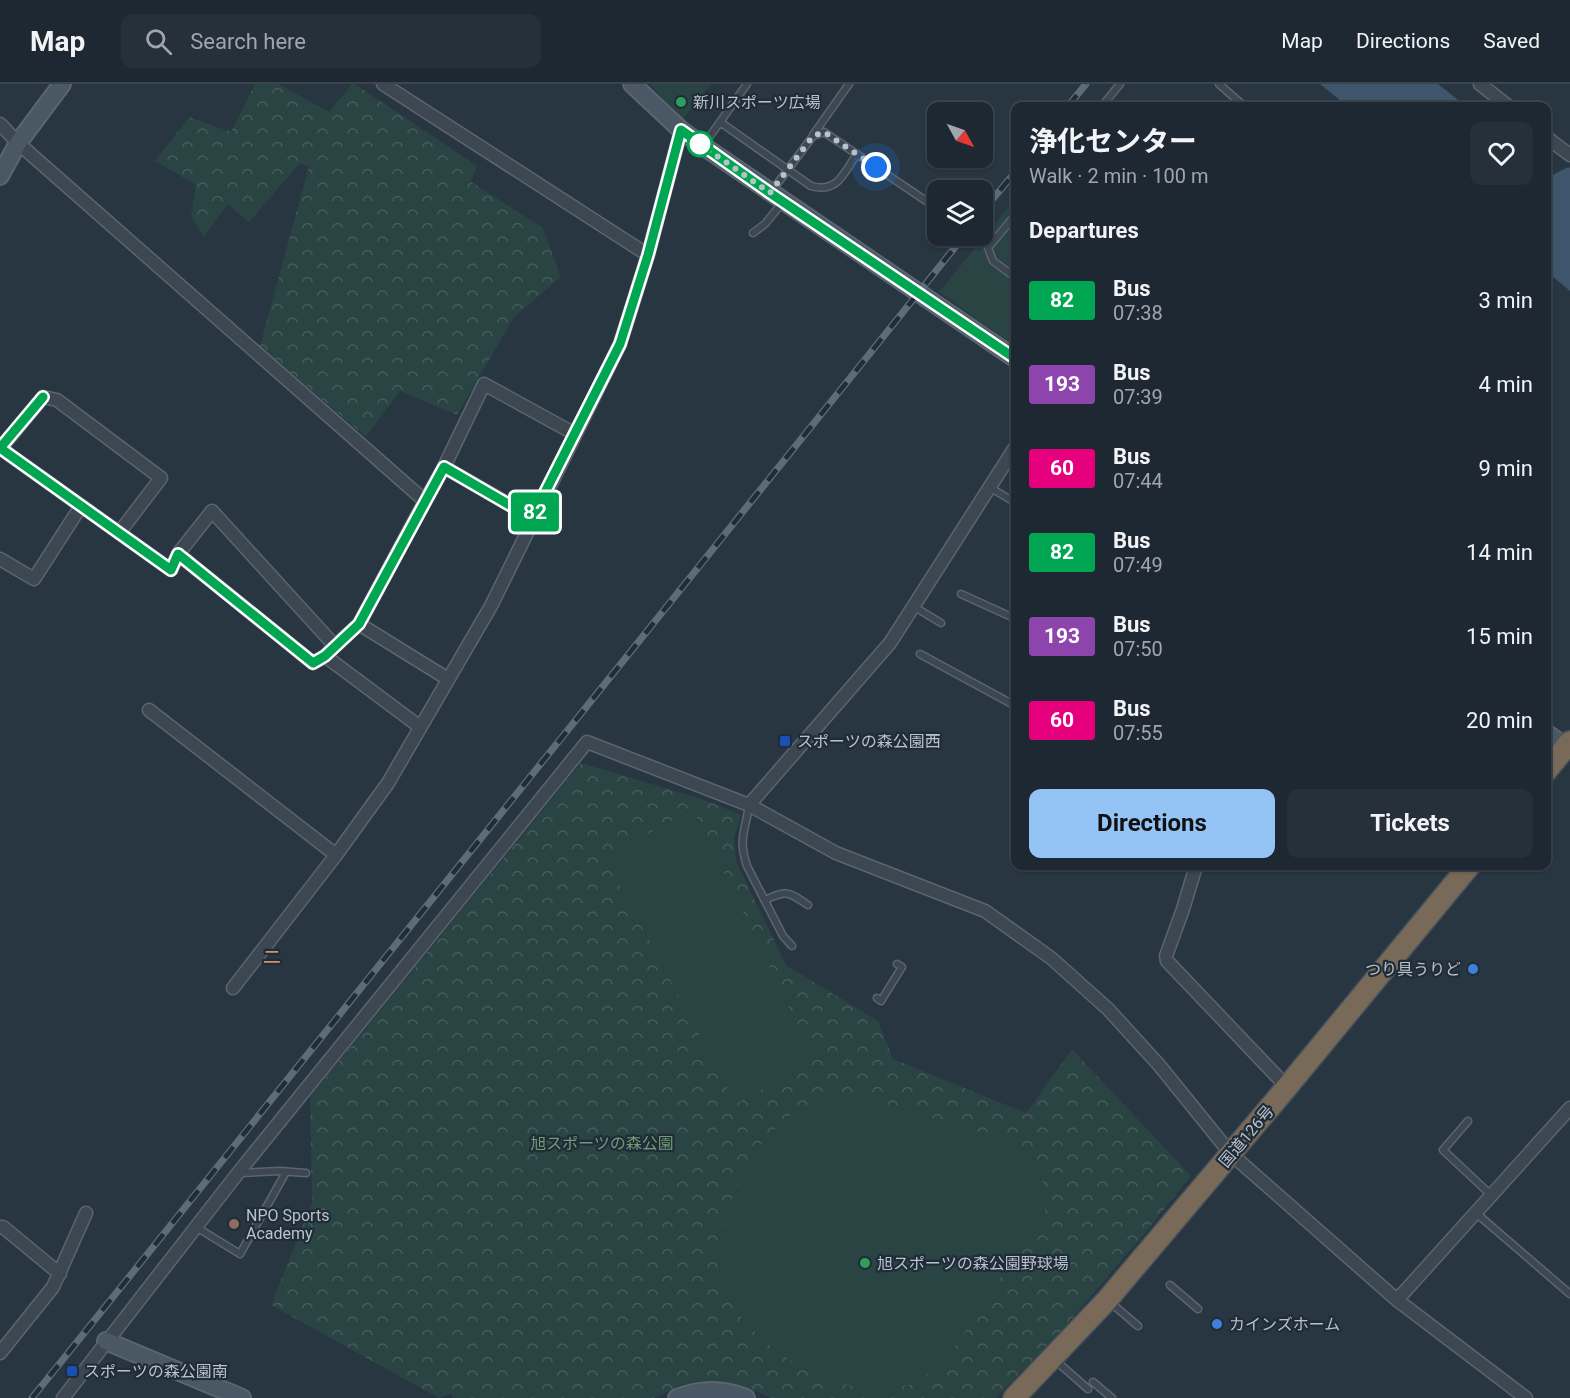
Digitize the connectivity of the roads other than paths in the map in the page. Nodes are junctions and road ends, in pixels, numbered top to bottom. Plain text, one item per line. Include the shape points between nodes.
1 (62, 84) edge
2 (383, 84) edge
3 (632, 84) edge
4 (747, 84) edge
5 (849, 84) edge
6 (1120, 84) edge
7 (1219, 84) edge
8 (1480, 84) edge
9 (1105, 102) edge
10 (1239, 102) edge
11 (1503, 102) edge
12 (720, 122) junction
13 (0, 124) edge
14 (681, 130) junction
15 (813, 136) junction
16 (1551, 141) edge
17 (18, 143) junction
18 (703, 146) junction
19 (857, 154) junction
20 (1569, 155) edge
21 (787, 168) junction
22 (0, 176) edge
23 (776, 198) junction
24 (927, 202) edge
25 (1011, 220) edge
26 (753, 233) dead end
27 (648, 255) junction
28 (1011, 274) edge
29 (1011, 356) edge
30 (575, 434) junction
31 (0, 448) edge
32 (1011, 454) edge
33 (444, 467) junction
34 (989, 487) junction
35 (425, 501) junction
36 (1011, 501) edge
37 (81, 506) junction
38 (532, 518) junction
39 (119, 533) junction
40 (178, 554) junction
41 (0, 559) edge
42 (961, 594) dead end
43 (914, 606) junction
44 (1011, 617) edge
45 (941, 623) dead end
46 (359, 624) junction
47 (335, 646) junction
48 (920, 654) dead end
49 (325, 656) junction
50 (448, 679) junction
51 (1011, 703) edge
52 (148, 710) dead end
53 (420, 727) junction
54 (1551, 736) edge
55 (1568, 745) edge
56 (1551, 765) edge
57 (749, 806) junction
58 (336, 855) junction
59 (1195, 870) edge
60 (1466, 870) edge
61 (765, 900) junction
62 (808, 905) dead end
63 (792, 946) dead end
64 (897, 964) dead end
65 (233, 988) dead end
66 (877, 998) dead end
67 (1287, 1087) junction
68 (1570, 1108) edge
69 (1468, 1121) dead end
70 (1231, 1154) junction
71 (286, 1172) junction
72 (238, 1173) junction
73 (306, 1173) dead end
74 (1491, 1195) junction
75 (86, 1213) dead end
76 (1475, 1213) junction
77 (0, 1227) edge
78 (196, 1227) junction
79 (60, 1274) junction
80 (1170, 1285) dead end
81 (1570, 1294) edge
82 (1107, 1300) junction
83 (1397, 1300) junction
84 (1198, 1309) dead end
85 (1138, 1326) dead end
86 (105, 1341) junction
87 (0, 1353) edge
88 (1052, 1358) junction
89 (1093, 1382) dead end
90 (1088, 1389) dead end
91 (63, 1398) edge
92 (242, 1398) edge
93 (677, 1398) edge
94 (746, 1398) edge
95 (1014, 1398) edge
96 (1112, 1398) edge
97 (1526, 1398) edge

1 - 17 street
2 - 27 street
3 - 14 street
4 - 12 lane
5 - 15 lane
6 - 9 lane
7 - 10 lane
8 - 11 street
12 - 18 lane
12 - 21 lane
13 - 17 street
14 - 18 street
14 - 27 street
15 - 19 lane via 824,132
15 - 21 lane
16 - 20 street
17 - 22 street
17 - 35 street
18 - 23 street
19 - 21 lane via 835,185 825,189 812,186
19 - 24 lane
21 - 23 lane
23 - 26 lane via 765,224
23 - 29 street
25 - 28 lane via 988,248 993,261
27 - 30 street via 620,344
30 - 33 street via 484,384
30 - 38 street
31 - 37 street
31 - 39 street via 43,397 57,400 161,478
32 - 34 street
33 - 35 street
33 - 38 street
34 - 36 lane
34 - 43 street
35 - 46 street
37 - 39 street
37 - 41 street via 34,579
38 - 50 street via 490,606
39 - 40 street via 171,570
40 - 47 street via 212,511
40 - 49 street via 313,663
42 - 44 lane
43 - 45 lane
43 - 57 street via 890,643
46 - 47 street
46 - 50 street
47 - 49 street
48 - 51 lane
49 - 53 street
50 - 53 street
52 - 58 street
53 - 58 street via 388,783
54 - 55 street
55 - 56 highway
57 - 61 lane via 741,840 743,854
57 - 70 street via 836,853 985,911 1051,958 1108,1009
57 - 72 street via 587,742
58 - 65 street
59 - 67 street via 1167,961
60 - 67 highway, 国道126号
61 - 62 lane via 784,892
61 - 63 lane
64 - 66 lane via 902,967 881,1001
67 - 70 highway, 国道126号
68 - 74 street
69 - 74 lane via 1443,1150
70 - 82 highway, 国道126号
70 - 83 street
71 - 72 lane
71 - 73 lane
71 - 78 lane via 240,1254
72 - 78 street
74 - 76 street
75 - 79 street
76 - 81 lane
76 - 83 street
77 - 79 street
78 - 86 street
79 - 87 street
80 - 84 lane
82 - 85 lane
82 - 88 highway, 国道126号
83 - 97 street
86 - 91 street
86 - 92 street
88 - 90 lane
88 - 95 highway, 国道126号
89 - 96 lane
93 - 94 street via 689,1393 722,1391

